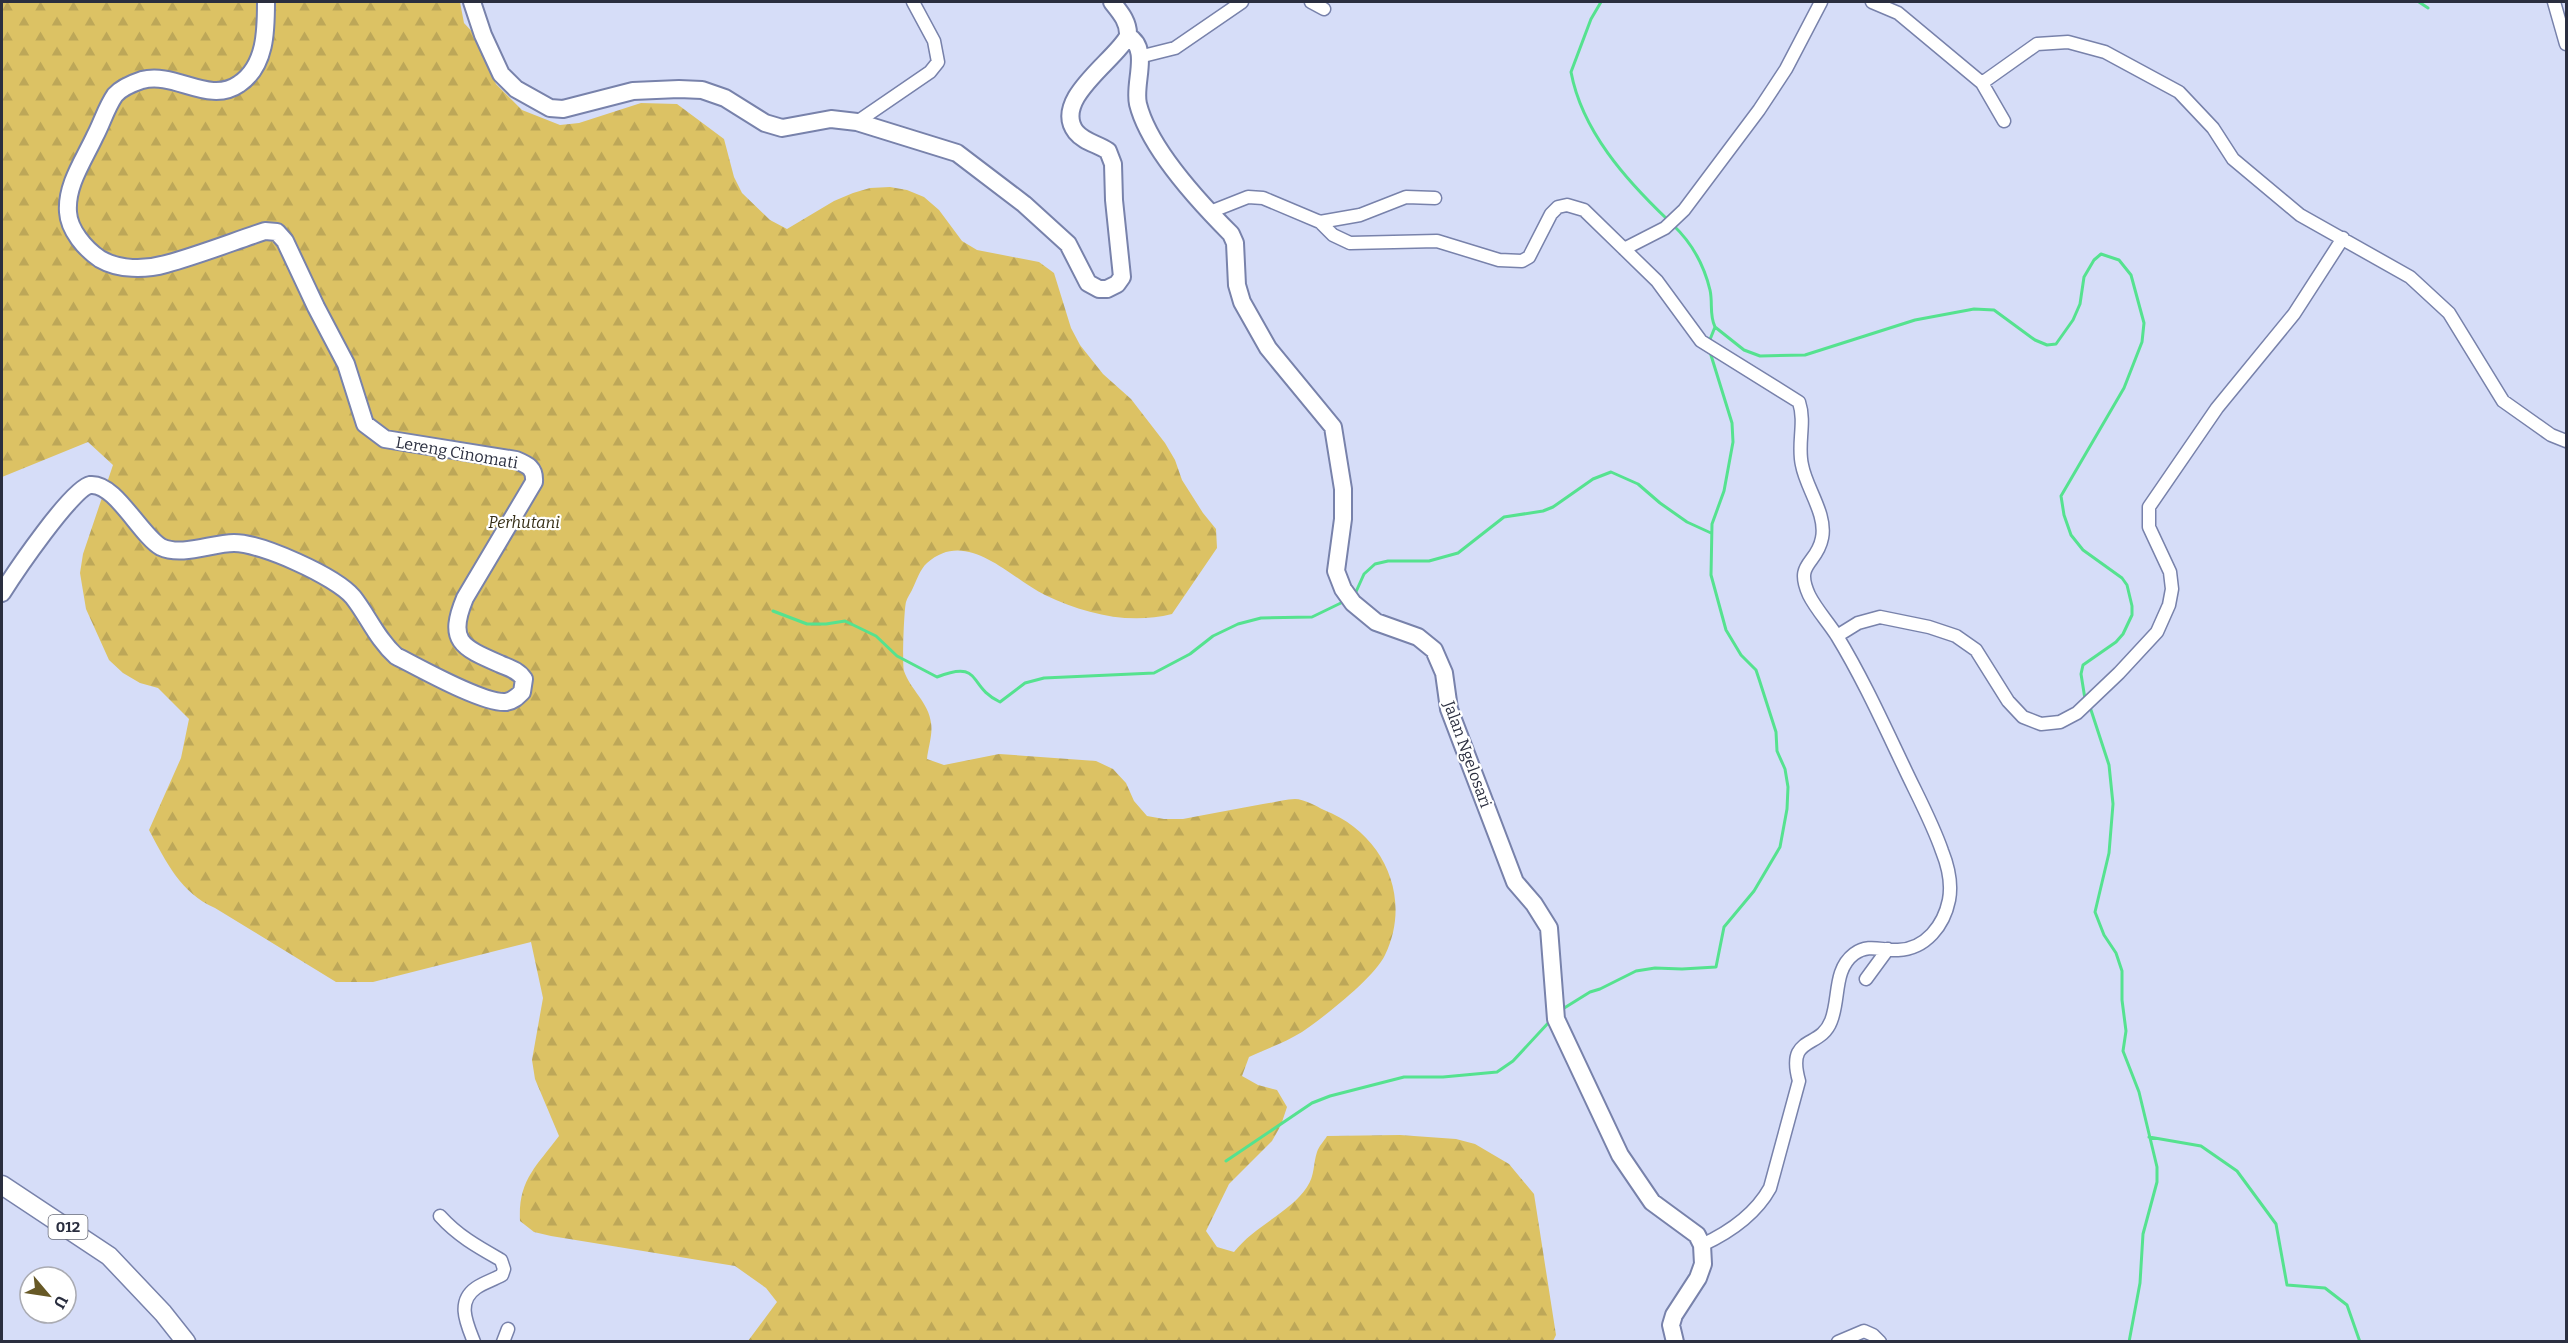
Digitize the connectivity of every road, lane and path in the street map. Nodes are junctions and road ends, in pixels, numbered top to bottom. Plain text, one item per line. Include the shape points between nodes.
1 (266, 2) edge
2 (472, 2) edge
3 (913, 2) edge
4 (1112, 2) edge
5 (1242, 2) edge
6 (1311, 2) edge
7 (1821, 2) edge
8 (1872, 2) edge
9 (2554, 2) edge
10 (1324, 9) dead end
11 (1128, 36) junction
12 (2566, 44) edge
13 (1139, 57) junction
14 (1982, 83) junction
15 (2004, 121) dead end
16 (856, 122) junction
17 (1435, 198) dead end
18 (1210, 212) junction
19 (1320, 222) junction
20 (2343, 238) junction
21 (1624, 249) junction
22 (2566, 441) edge
23 (2, 593) edge
24 (1837, 636) junction
25 (1888, 950) junction
26 (1866, 979) dead end
27 (4, 1191) edge
28 (440, 1215) dead end
29 (1702, 1245) junction
30 (508, 1329) dead end
31 (186, 1341) edge
32 (474, 1341) edge
33 (503, 1341) edge
34 (1675, 1341) edge
35 (1838, 1341) edge
36 (1880, 1341) edge

1 - 23 main road, Lereng Cinomati via 262,49 251,74 239,84 227,90 204,90 145,79 117,94 72,182 70,226 84,245 113,266 150,269 265,231 277,232 346,364 365,424 385,439 529,465 534,483 465,597 456,631 473,652 521,675 522,692 511,701 500,702 396,656 352,597 339,584 308,567 235,543 180,550 160,546 109,492 97,486 89,485 76,493
2 - 16 main road via 501,74 516,89 550,108 563,109 633,91 679,88 702,90 724,98 765,123 782,128 831,119
3 - 16 street via 934,41 938,62 930,72
4 - 11 main road via 1125,20
5 - 13 street via 1175,48
6 - 10 street
7 - 21 street via 1786,69 1759,110 1684,210 1665,228
8 - 14 street via 1898,13
9 - 12 street
11 - 13 main road via 1136,43
11 - 16 main road via 1084,86 1071,114 1076,131 1108,151 1113,164 1122,277 1107,289 1088,283 1068,244 971,162 943,148
13 - 18 main road, Jalan Ngelosari via 1137,101 1142,117 1179,178
14 - 15 street
14 - 20 street via 2037,44 2068,42 2105,52 2179,92 2213,128 2233,159 2300,215
17 - 19 street via 1406,197 1360,215
18 - 19 street via 1248,197 1263,198
18 - 29 main road, Jalan Ngelosari via 1235,243 1242,302 1268,348 1333,428 1343,489 1344,519 1336,572 1343,589 1376,622 1427,643 1434,650 1444,673 1449,709 1512,875 1549,928 1555,1014 1566,1046 1635,1180 1652,1202 1697,1235
19 - 21 street via 1333,236 1350,243 1437,241 1499,260 1522,261 1534,251 1551,214 1567,205 1584,210
20 - 22 street via 2410,277 2449,313 2503,401
20 - 24 street via 2294,314 2217,408 2149,507 2149,527 2170,572 2169,605 2157,632 2077,712 2060,722 2041,724 2023,717 2008,701 1976,650 1956,636 1929,627 1880,617 1858,623
21 - 24 street via 1657,281 1701,341 1799,402 1803,420 1801,464 1823,524 1820,547 1806,564 1803,580
24 - 25 street via 1909,777 1949,877 1949,900 1940,925 1931,936 1915,946
25 - 26 street
25 - 29 street via 1864,949 1842,969 1831,1023 1804,1045 1794,1064 1799,1081 1770,1188 1753,1212 1723,1235
27 - 31 main road, 012 via 109,1256
28 - 32 street via 473,1245 501,1260 504,1269 502,1275 474,1289 465,1303 464,1317
29 - 34 main road via 1703,1264 1698,1278 1671,1325
30 - 33 street
35 - 36 street via 1864,1331

